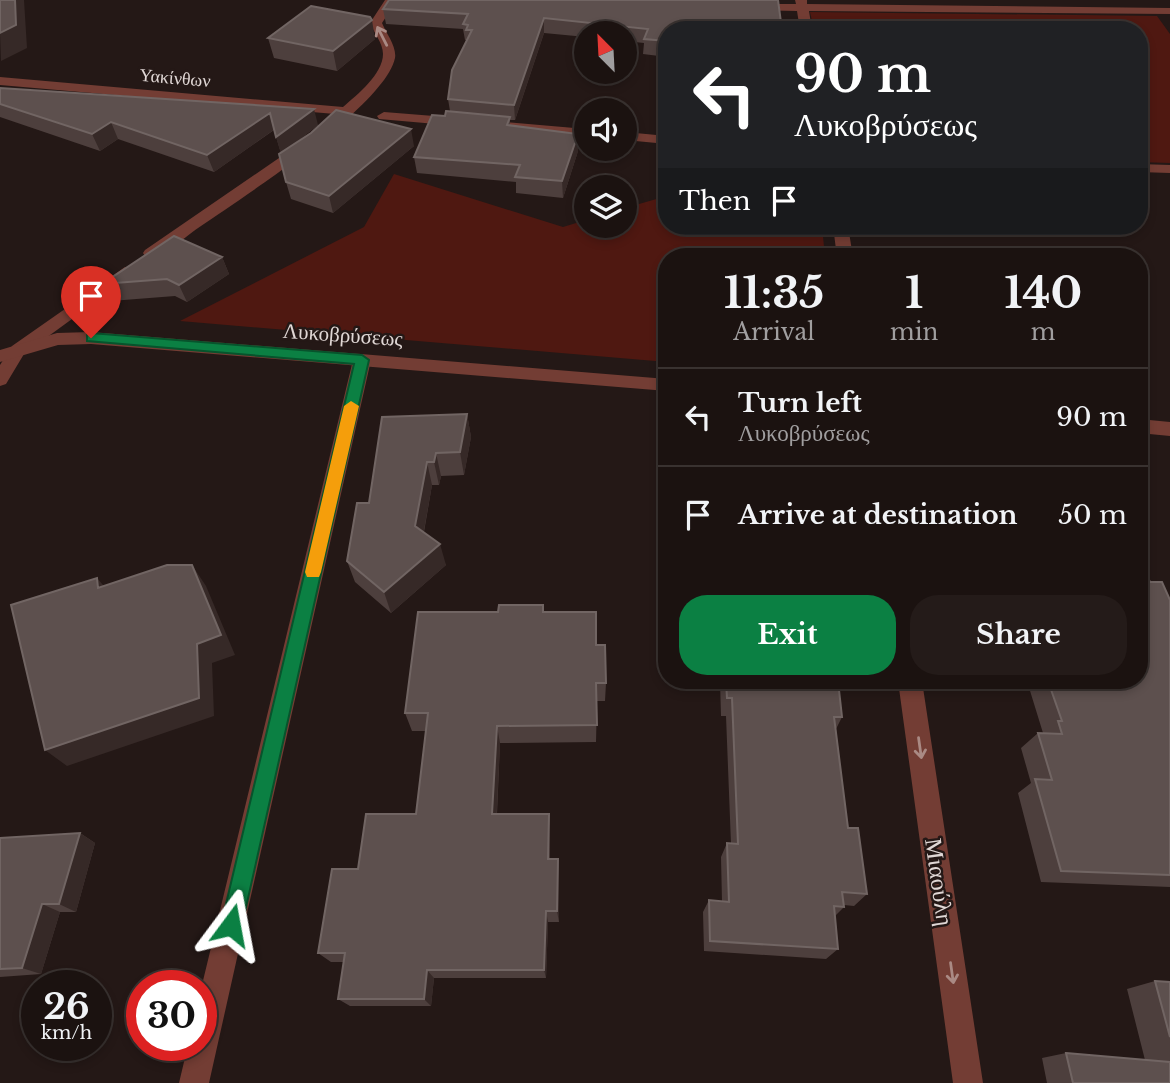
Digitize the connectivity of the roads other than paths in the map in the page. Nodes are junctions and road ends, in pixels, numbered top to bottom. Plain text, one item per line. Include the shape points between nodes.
1 (391, 0) edge
2 (1156, 0) edge
3 (802, 4) edge
4 (735, 7) edge
5 (1169, 12) edge
6 (0, 81) edge
7 (346, 111) junction
8 (384, 116) dead end
9 (470, 123) edge
10 (496, 125) edge
11 (574, 132) edge
12 (637, 137) edge
13 (658, 139) edge
14 (1148, 168) edge
15 (1170, 169) edge
16 (18, 350) junction
17 (0, 356) edge
18 (362, 360) junction
19 (0, 380) edge
20 (658, 384) edge
21 (1148, 427) edge
22 (1170, 429) edge
23 (911, 689) edge
24 (194, 1083) edge
25 (968, 1083) edge

7 -> 1 street via 379,77 389,59 376,23
2 - 5 street
3 - 4 street
3 - 5 street
6 - 7 street, Υακίνθων
7 - 16 street via 309,144
8 - 9 street
10 - 11 street
12 - 13 street
14 - 15 street
16 - 17 street, Λυκοβρύσεως
16 - 18 street, Λυκοβρύσεως via 57,339 91,338
16 - 19 street
18 - 20 street, Λυκοβρύσεως
18 - 24 street
21 - 22 street
23 -> 25 street, Μιαούλη

